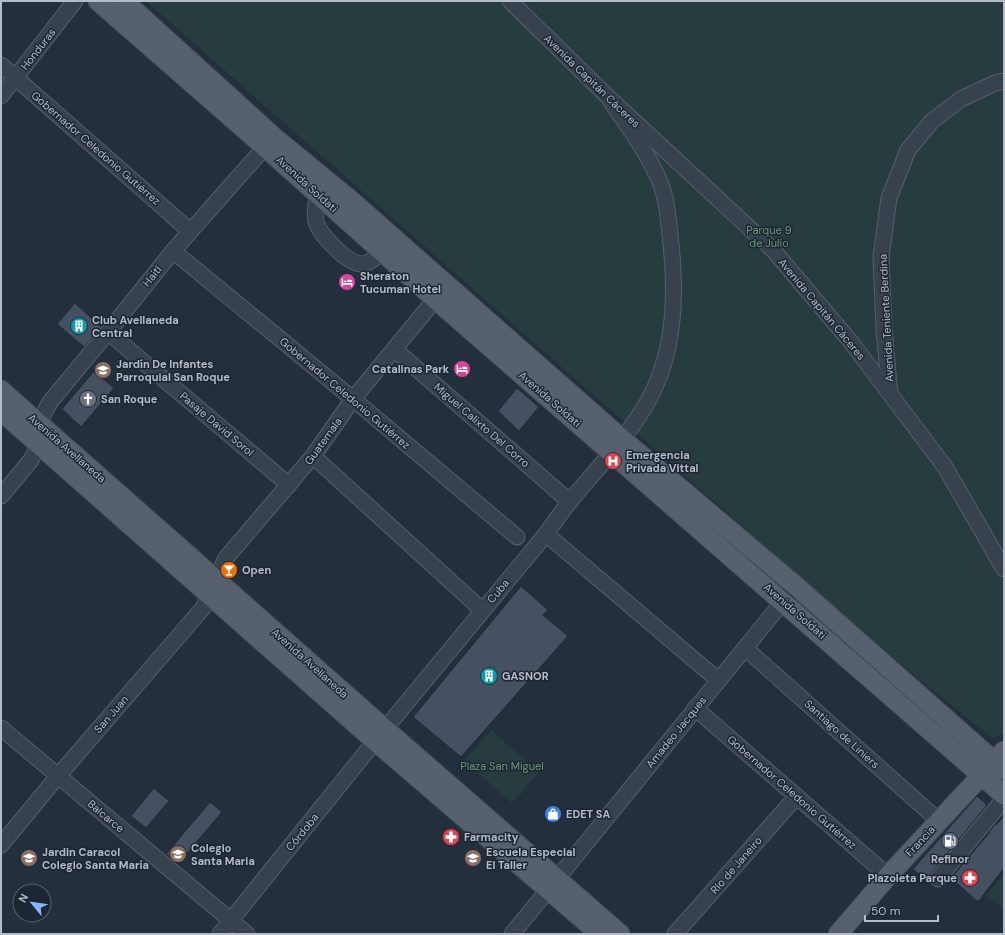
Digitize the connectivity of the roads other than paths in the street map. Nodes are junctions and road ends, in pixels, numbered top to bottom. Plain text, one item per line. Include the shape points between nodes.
1 (75, 1) edge
2 (98, 1) edge
3 (124, 1) edge
4 (510, 1) edge
5 (1, 65) edge
6 (15, 78) junction
7 (1004, 81) edge
8 (1, 96) edge
9 (608, 97) junction
10 (270, 142) junction
11 (318, 194) junction
12 (190, 231) junction
13 (173, 251) junction
14 (382, 252) junction
15 (441, 293) junction
16 (108, 332) junction
17 (394, 349) junction
18 (1, 390) edge
19 (890, 394) junction
20 (353, 399) junction
21 (1, 411) edge
22 (39, 423) junction
23 (39, 445) junction
24 (617, 446) junction
25 (313, 456) junction
26 (289, 485) junction
27 (1, 496) edge
28 (570, 502) junction
29 (546, 534) junction
30 (517, 537) dead end
31 (1004, 569) edge
32 (796, 586) junction
33 (213, 587) junction
34 (783, 601) junction
35 (482, 610) junction
36 (745, 648) junction
37 (718, 680) junction
38 (695, 708) junction
39 (1, 728) edge
40 (380, 735) junction
41 (996, 764) edge
42 (58, 776) junction
43 (1004, 794) edge
44 (797, 796) junction
45 (1004, 799) edge
46 (939, 820) junction
47 (1, 845) edge
48 (888, 876) junction
49 (938, 879) dead end
50 (552, 885) junction
51 (231, 921) junction
52 (220, 934) edge
53 (247, 934) edge
54 (512, 934) edge
55 (600, 934) edge
56 (620, 934) edge
57 (675, 934) edge
58 (838, 934) edge

1 - 6 street, Honduras
2 - 10 main road, Avenida Soldati
3 - 10 main road, Avenida Soldati
4 - 9 street, Avenida Capitán Cáceres
5 - 6 street, Gobernador Celedonio Gutiérrez
6 - 8 street, Honduras
6 - 12 street, Gobernador Celedonio Gutiérrez
7 - 19 street, Avenida Teniente Berdina via 961,99 932,121 908,150 888,198 881,257
9 - 19 street, Avenida Capitán Cáceres via 773,250 851,342
9 - 24 street, Cuba via 650,161 660,184 667,208 673,258 673,318 659,379 645,406
10 - 11 main road, Avenida Soldati
10 - 12 street, Haití
10 - 15 main road, Avenida Soldati via 347,197
11 - 14 main road, Avenida Soldati
11 - 14 street via 315,204 316,223 322,234 344,256 361,264 369,262
12 - 13 street, Haití
13 - 16 street, Haití
13 - 20 street, Gobernador Celedonio Gutiérrez
14 - 15 main road, Avenida Soldati
15 - 17 street, Guatemala
15 - 24 main road, Avenida Soldati
16 - 22 street, Haití via 50,402
16 - 26 street, Pasaje David Sorol
17 - 20 street, Guatemala
17 - 28 street, Miguel Calixto Del Corro
18 - 22 main road, Avenida Avellaneda
19 - 31 street, Avenida Capitán Cáceres via 945,467
20 - 25 street, Guatemala
20 - 30 street, Gobernador Celedonio Gutiérrez
21 - 23 main road, Avenida Avellaneda
22 - 23 street
22 - 33 main road, Avenida Avellaneda
23 - 27 street via 31,460
23 - 33 main road, Avenida Avellaneda
24 - 28 street, Cuba
24 - 32 main road, Avenida Soldati
24 - 34 main road, Avenida Soldati
25 - 26 street, Guatemala
25 - 35 street
26 - 33 street, Guatemala via 226,558
28 - 29 street, Cuba
29 - 35 street, Cuba
29 - 37 street
32 - 34 street, Amadeo Jacques
32 - 41 main road, Avenida Soldati
33 - 40 main road, Avenida Avellaneda
33 - 42 street, San Juan via 203,608
34 - 36 street, Amadeo Jacques
34 - 41 main road, Avenida Soldati
35 - 40 street, Cuba
36 - 37 street, Amadeo Jacques
36 - 46 street, Santiago de Liniers
37 - 38 street, Amadeo Jacques
38 - 44 street, Gobernador Celedonio Gutiérrez
38 - 50 street, Amadeo Jacques
39 - 42 street, Balcarce
40 - 50 main road, Avenida Avellaneda
40 - 51 street, Córdoba
41 - 43 main road, Avenida Soldati
41 - 46 main road, Francia
42 - 47 street, San Juan
42 - 51 street, Balcarce
44 - 48 street, Gobernador Celedonio Gutiérrez
44 - 57 street, Río de Janeiro
45 - 49 street
46 - 48 main road, Francia
48 - 58 main road, Francia
50 - 54 street, Amadeo Jacques
50 - 55 main road, Avenida Avellaneda
50 - 56 main road, Avenida Avellaneda
51 - 52 street, Córdoba
51 - 53 street, Balcarce

